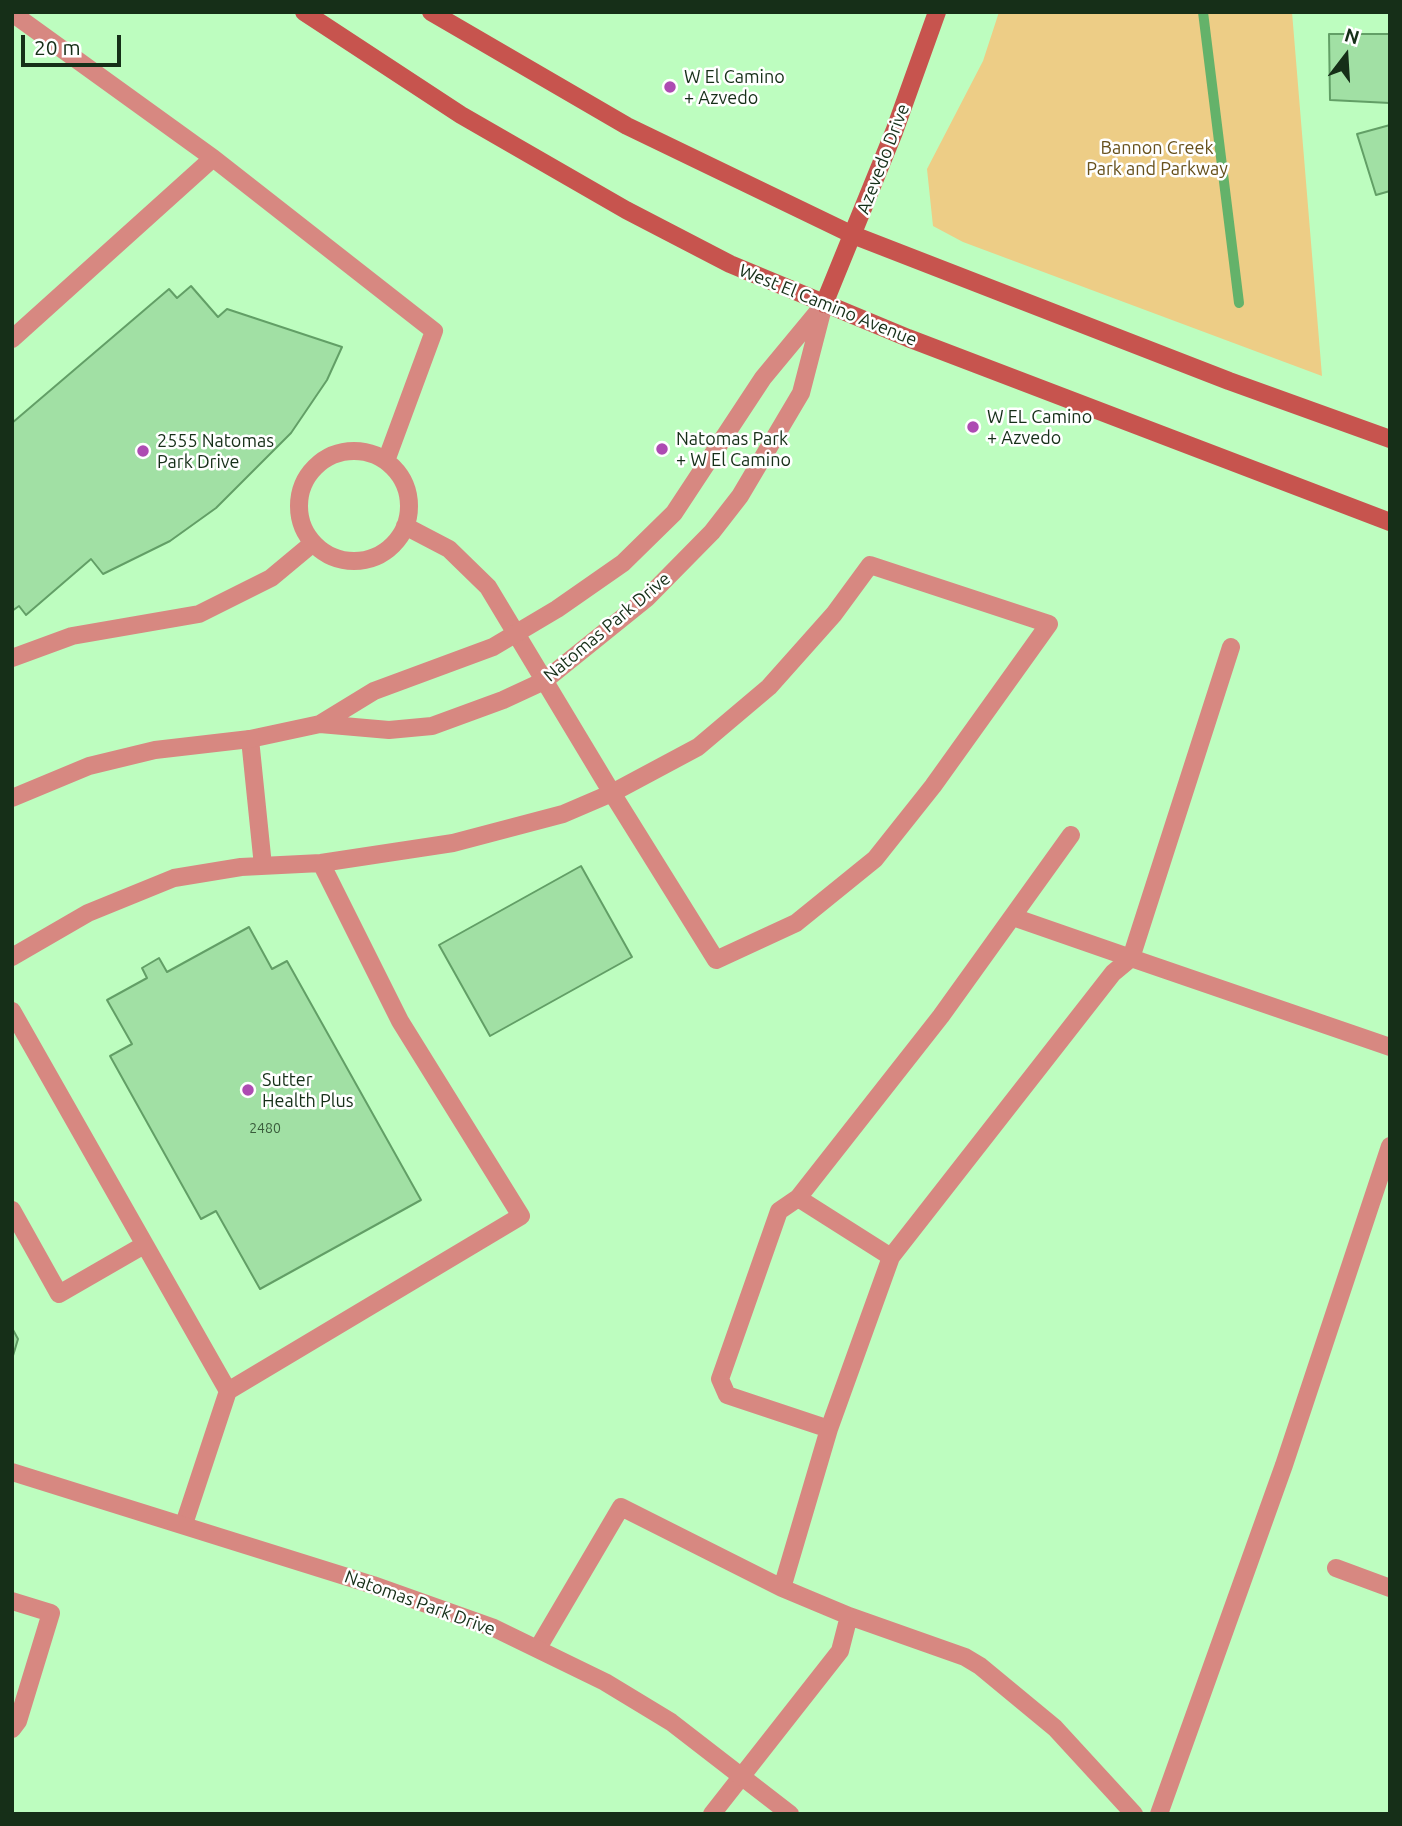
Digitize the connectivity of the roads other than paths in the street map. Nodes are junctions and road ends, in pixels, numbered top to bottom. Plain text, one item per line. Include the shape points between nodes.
1 (304, 12) edge
2 (431, 12) edge
3 (937, 12) edge
4 (12, 13) edge
5 (213, 158) junction
6 (853, 236) junction
7 (824, 304) junction
8 (12, 339) edge
9 (1390, 439) edge
10 (386, 461) junction
11 (1390, 522) edge
12 (405, 526) junction
13 (313, 543) junction
14 (516, 635) junction
15 (1231, 648) dead end
16 (12, 659) edge
17 (544, 681) junction
18 (320, 724) junction
19 (250, 739) junction
20 (612, 793) junction
21 (12, 798) edge
22 (1071, 835) dead end
23 (321, 863) junction
24 (263, 866) junction
25 (1013, 917) junction
26 (12, 957) edge
27 (1131, 958) junction
28 (12, 1011) edge
29 (1390, 1047) edge
30 (1390, 1146) edge
31 (799, 1198) junction
32 (12, 1210) edge
33 (144, 1245) junction
34 (891, 1257) junction
35 (228, 1391) junction
36 (829, 1429) junction
37 (12, 1472) edge
38 (184, 1524) junction
39 (1336, 1568) dead end
40 (782, 1588) junction
41 (1390, 1588) edge
42 (12, 1601) edge
43 (849, 1616) junction
44 (538, 1648) junction
45 (12, 1729) edge
46 (742, 1777) junction
47 (712, 1814) edge
48 (790, 1814) edge
49 (1134, 1814) edge
50 (1159, 1814) edge

1 - 7 main road, West El Camino Avenue via 422,91 626,210 730,264
2 - 6 main road via 627,126
3 - 6 main road, Azevedo Drive
4 - 5 street
5 - 8 street
5 - 10 street via 434,331
6 - 7 main road, Azevedo Drive
6 - 9 main road
7 - 11 main road, West El Camino Avenue
7 - 14 street, Natomas Park Drive via 763,378 674,513 623,563
7 - 17 street, Natomas Park Drive via 801,393 740,496 712,532 647,598
10 - 12 street via 407,490
10 - 13 street via 352,450 319,463 307,476 298,510
12 - 13 street via 391,545 372,558 340,559
12 - 14 street via 449,549 468,566 488,587
13 - 16 street via 271,578 199,614 72,636
14 - 17 street
14 - 18 street, Natomas Park Drive via 453,664 374,691
15 - 27 street
17 - 18 street, Natomas Park Drive via 432,726 389,730
17 - 20 street
18 - 19 street, Natomas Park Drive
19 - 21 street, Natomas Park Drive via 155,750 89,766
19 - 24 street
20 - 20 street via 698,747 769,687 834,614 870,565 1049,624 875,859 796,923 716,960
20 - 23 street via 563,814 479,837
22 - 25 street
23 - 24 street
23 - 35 street via 400,1021 521,1216
24 - 26 street via 174,878 88,913
25 - 27 street
25 - 31 street
27 - 29 street
27 - 34 street via 1113,973
28 - 33 street
30 - 50 street via 1284,1465
31 - 34 street
31 - 36 street via 779,1211 720,1379 727,1395
32 - 33 street via 60,1294
33 - 35 street
34 - 36 street
35 - 38 street
36 - 40 street
37 - 38 street, Natomas Park Drive
38 - 44 street, Natomas Park Drive via 438,1607
39 - 41 street
40 - 43 street
40 - 44 street via 621,1507
42 - 45 street via 51,1613
43 - 46 street via 840,1651
43 - 49 street via 980,1666 1055,1728
44 - 46 street, Natomas Park Drive via 671,1723
46 - 47 street
46 - 48 street, Natomas Park Drive

